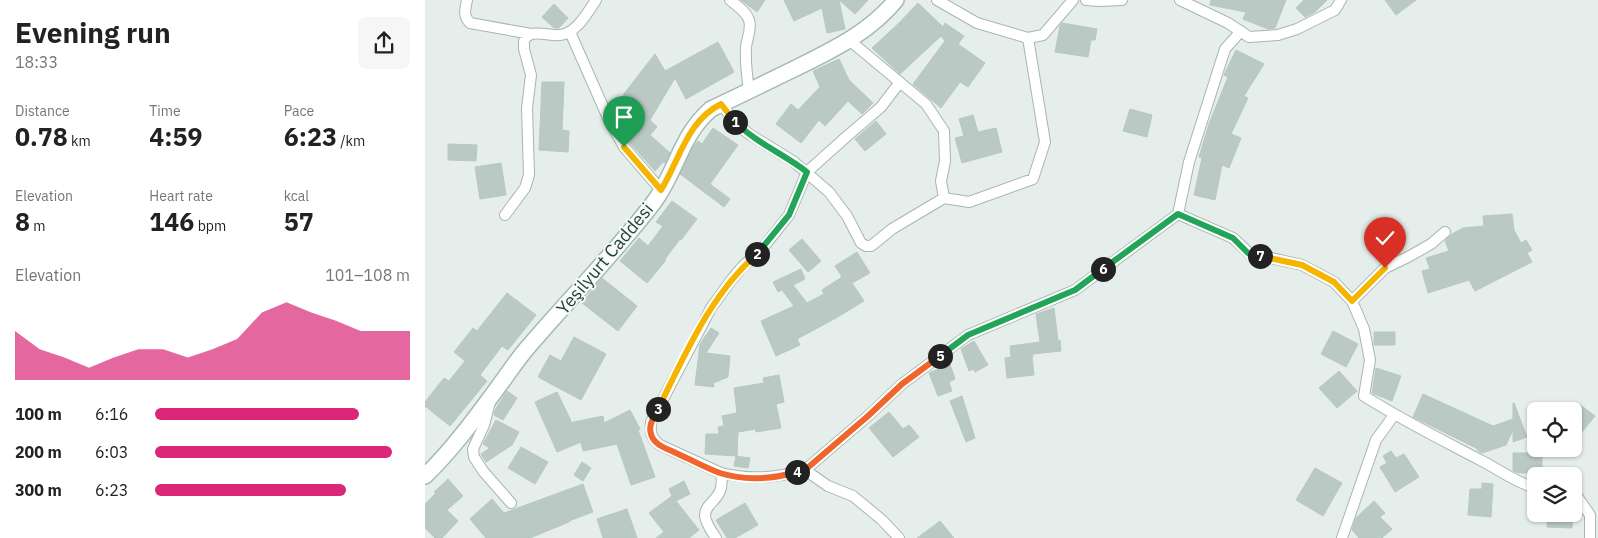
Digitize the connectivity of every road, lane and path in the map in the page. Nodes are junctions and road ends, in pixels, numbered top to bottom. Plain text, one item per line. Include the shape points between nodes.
1 (467, 0) edge
2 (597, 0) edge
3 (730, 0) edge
4 (896, 0) edge
5 (937, 0) edge
6 (1073, 0) edge
7 (1086, 0) edge
8 (1122, 0) edge
9 (1180, 0) edge
10 (1341, 0) edge
11 (570, 32) junction
12 (1241, 32) junction
13 (531, 34) junction
14 (1027, 38) junction
15 (849, 40) junction
16 (900, 82) junction
17 (749, 91) junction
18 (721, 104) junction
19 (807, 172) junction
20 (661, 190) junction
21 (944, 198) junction
22 (1178, 214) junction
23 (505, 215) dead end
24 (1445, 232) dead end
25 (1352, 301) junction
26 (492, 396) junction
27 (1394, 415) junction
28 (805, 470) junction
29 (721, 473) junction
30 (425, 476) edge
31 (1527, 485) edge
32 (511, 503) dead end
33 (1582, 504) edge
34 (716, 538) edge
35 (899, 538) edge
36 (1341, 538) edge
37 (1590, 538) edge

1 - 13 street via 464,13 470,24
2 - 11 street
3 - 17 street via 746,13 750,21 746,45
4 - 15 main road, Yeşilyurt Caddesi via 876,21
5 - 14 street via 977,23
6 - 14 street via 1043,35
7 - 8 street
9 - 12 street
10 - 12 street via 1335,10 1297,29 1278,35 1249,37
11 - 13 street via 561,36
11 - 20 street via 624,147
12 - 22 street via 1225,49 1189,162
13 - 23 street via 524,40 531,75 527,108 529,174 525,188
14 - 21 street via 1045,142 1033,179 969,202
15 - 16 street
15 - 17 main road, Yeşilyurt Caddesi
16 - 19 street via 881,108
16 - 21 street via 926,104 944,130 945,161 941,181
17 - 18 main road, Yeşilyurt Caddesi
18 - 19 street via 749,134
18 - 20 main road, Yeşilyurt Caddesi via 711,109 691,130
19 - 21 street via 829,192 866,246 871,246 892,229
19 - 29 street via 789,215 762,249 737,273 711,308 651,422 650,432 660,445
20 - 26 main road, Yeşilyurt Caddesi via 590,279 528,347
22 - 25 street via 1233,238 1249,254 1302,265 1334,282
22 - 28 street via 1075,290 968,335 902,384
24 - 25 street via 1431,244 1385,268
25 - 27 street via 1364,329 1370,360 1364,396
26 - 30 main road, Yeşilyurt Caddesi
26 - 32 street via 473,449 474,457
27 - 31 street
27 - 36 street via 1376,440
28 - 29 street via 757,478
28 - 35 street via 828,486 853,496
29 - 34 street via 721,490 706,510 705,517
33 - 37 street via 1590,515

